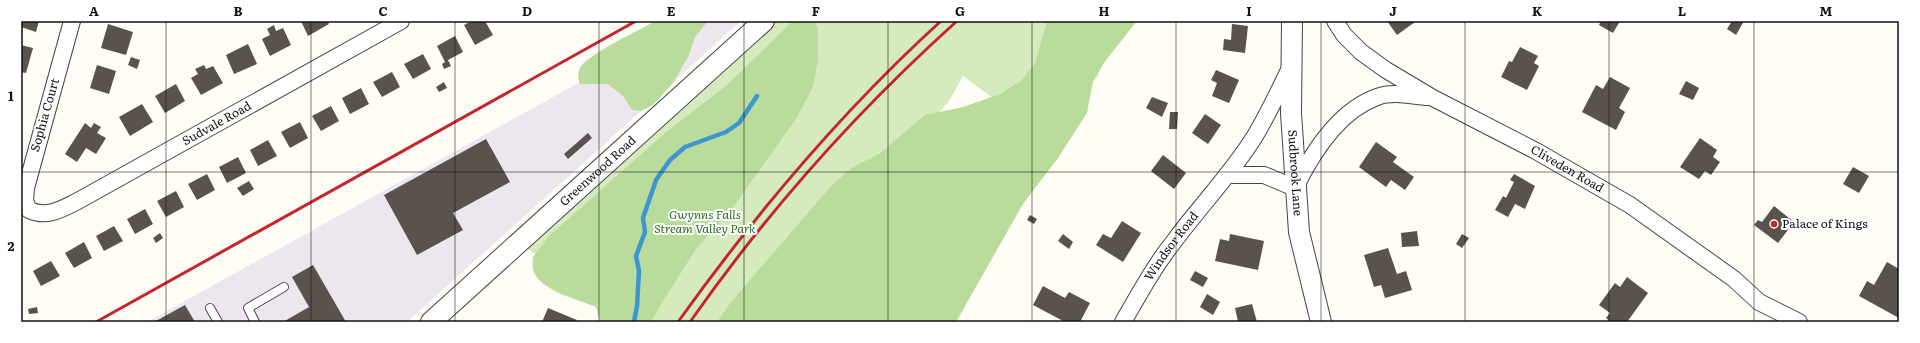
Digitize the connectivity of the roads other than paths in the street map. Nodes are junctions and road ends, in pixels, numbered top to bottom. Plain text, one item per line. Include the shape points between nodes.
1 (72, 21) edge
2 (401, 21) edge
3 (764, 21) edge
4 (1292, 21) edge
5 (1335, 21) edge
6 (1290, 68) junction
7 (1433, 98) junction
8 (1227, 175) junction
9 (1296, 188) junction
10 (29, 210) joint
11 (284, 287) dead end
12 (1759, 302) junction
13 (210, 308) dead end
14 (218, 322) edge
15 (256, 322) edge
16 (431, 322) edge
17 (1123, 322) edge
18 (1321, 322) edge
19 (1771, 322) edge
20 (1799, 322) edge

1 - 10 street, Sophia Court via 30,170 25,201
2 - 10 street, Sudvale Road via 76,202 46,214 37,214
3 - 16 street, Greenwood Road
4 - 6 street, Sudbrook Lane
5 - 7 street, Cliveden Road via 1344,35 1361,52
6 - 8 street, Windsor Road via 1254,137
6 - 9 street, Sudbrook Lane
7 - 9 street via 1397,94 1378,96 1360,105 1345,117 1316,150
7 - 12 street, Cliveden Road via 1536,151 1630,205 1734,279
8 - 9 street via 1264,175
8 - 17 street, Windsor Road via 1174,241
9 - 18 street, Sudbrook Lane via 1299,232
11 - 15 lane via 248,308
12 - 19 street
12 - 20 street, Cliveden Road
13 - 14 lane

